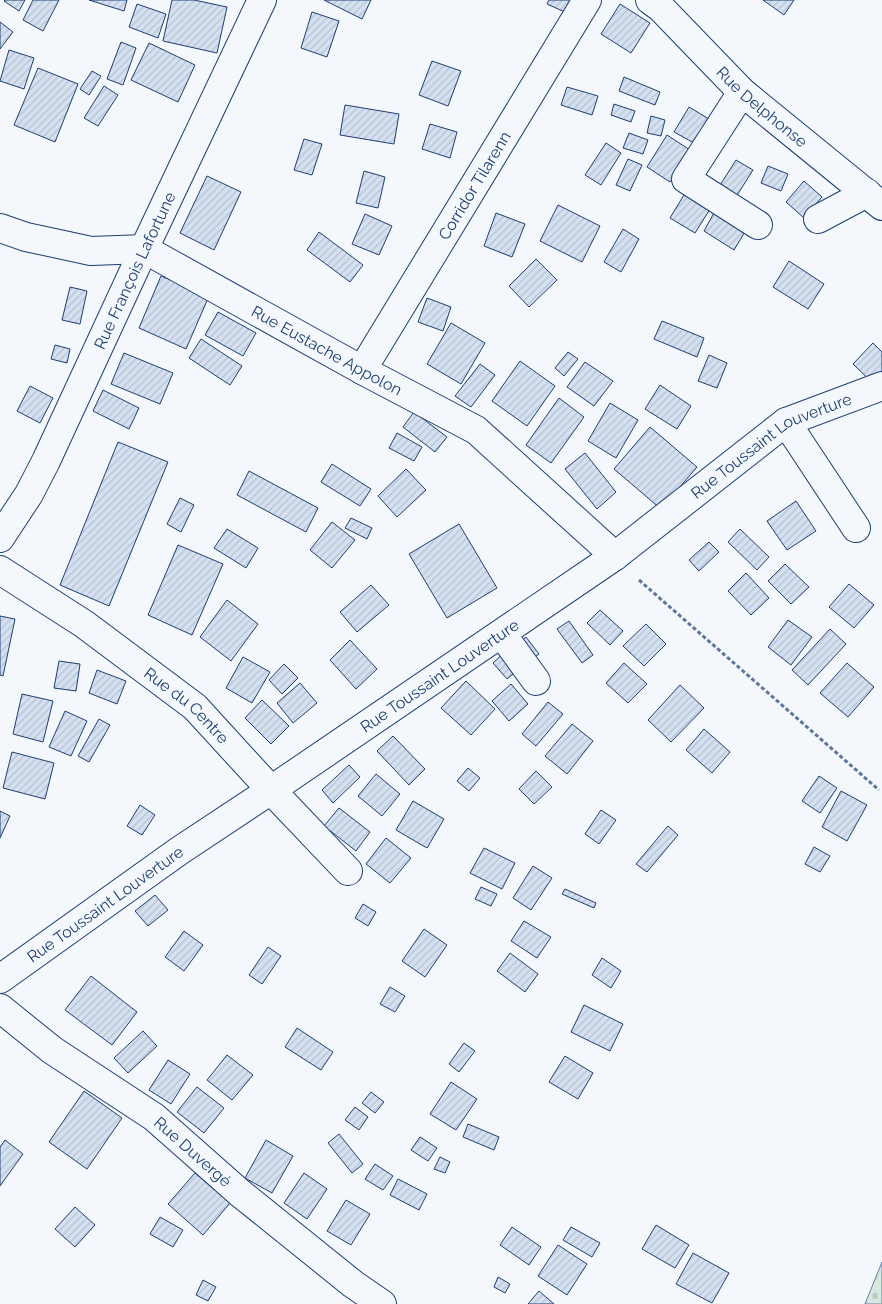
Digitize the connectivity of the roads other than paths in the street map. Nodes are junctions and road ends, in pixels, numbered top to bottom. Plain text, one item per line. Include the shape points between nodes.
1 (262, 0) edge
2 (587, 0) edge
3 (650, 0) edge
4 (742, 92) junction
5 (875, 200) edge
6 (818, 219) dead end
7 (758, 224) dead end
8 (0, 228) edge
9 (144, 249) junction
10 (362, 370) junction
11 (882, 386) edge
12 (786, 422) junction
13 (856, 528) dead end
14 (0, 538) edge
15 (616, 556) junction
16 (0, 570) edge
17 (502, 634) junction
18 (536, 681) dead end
19 (271, 790) junction
20 (348, 871) dead end
21 (0, 979) edge
22 (0, 1008) edge
23 (382, 1304) edge

1 - 9 street, Rue François Lafortune
2 - 10 street, Corridor Tilarenn
3 - 4 street, Rue Delphonse
4 - 5 street, Rue Delphonse
4 - 7 street via 686,178
5 - 6 street
8 - 9 street via 91,251
9 - 10 street, Rue Eustache Appolon
9 - 14 street, Rue François Lafortune via 46,461
10 - 15 street, Rue Eustache Appolon via 476,430
11 - 12 street, Rue Toussaint Louverture
12 - 13 street
12 - 15 street, Rue Toussaint Louverture
15 - 17 street, Rue Toussaint Louverture
16 - 19 street, Rue du Centre via 84,624 195,707
17 - 18 street
17 - 19 street, Rue Toussaint Louverture
19 - 20 street, Rue du Centre
19 - 21 street, Rue Toussaint Louverture via 178,851
22 - 23 street, Rue Duvergé via 52,1050 154,1117 240,1193

